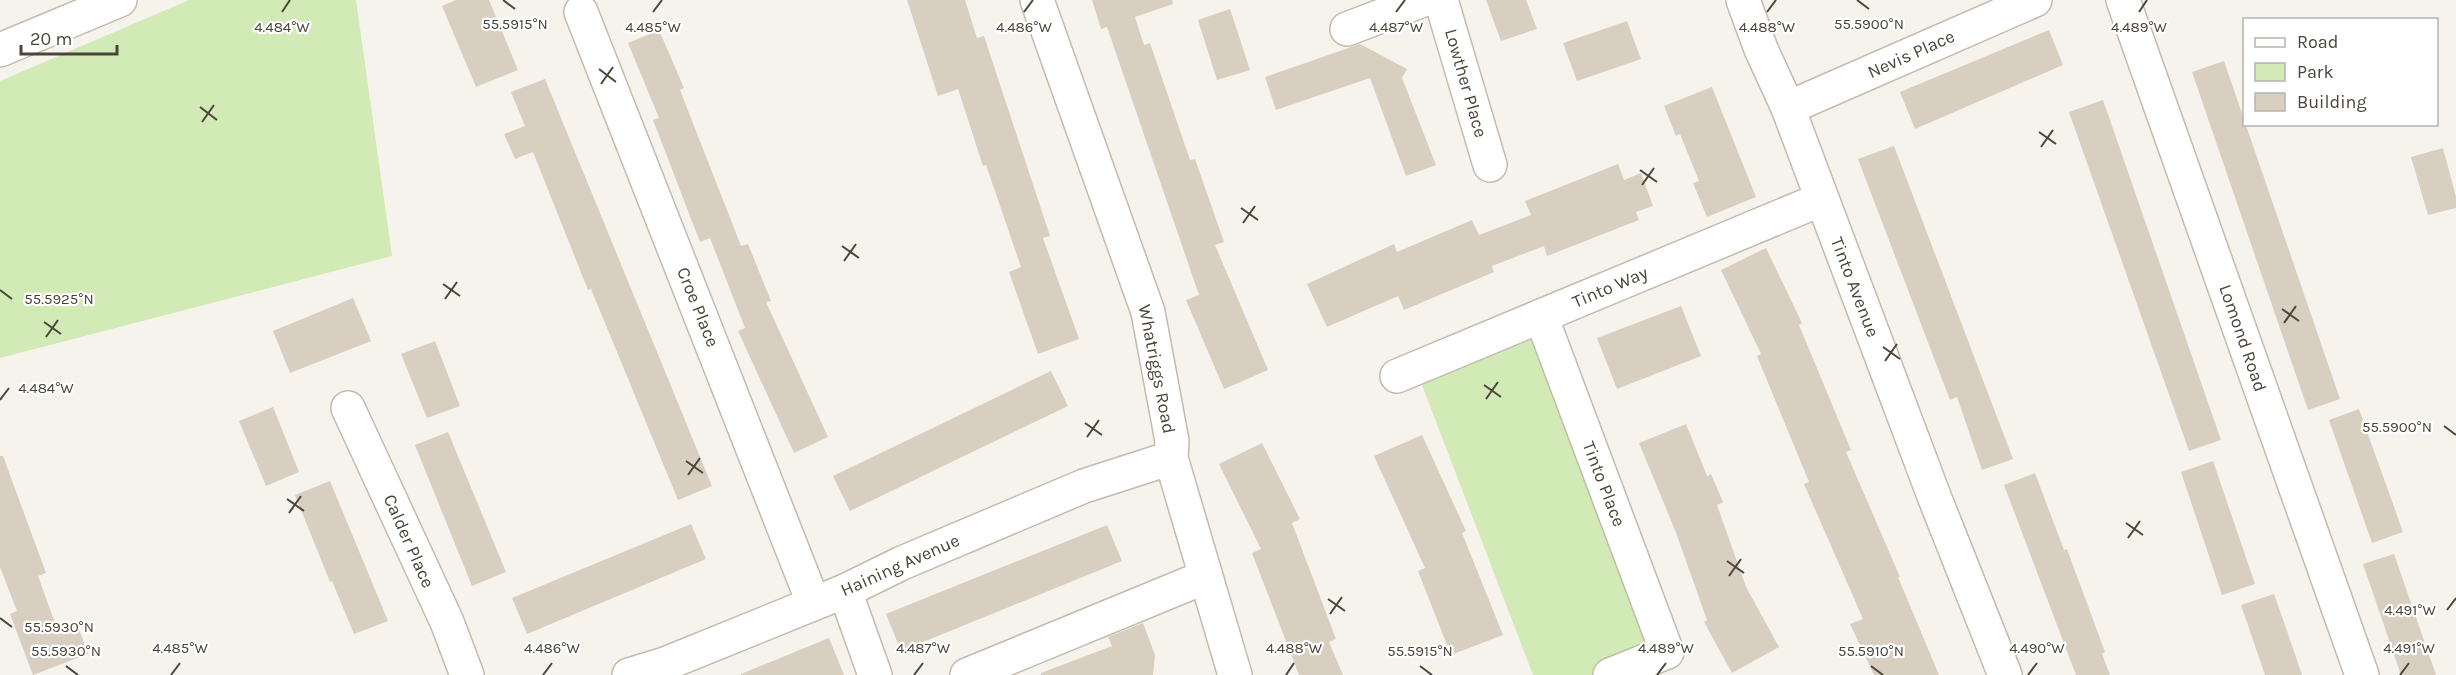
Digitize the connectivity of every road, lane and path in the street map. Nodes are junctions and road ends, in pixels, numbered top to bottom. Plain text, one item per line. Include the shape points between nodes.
1 (120, 0) edge
2 (1037, 0) edge
3 (1423, 0) edge
4 (1442, 0) edge
5 (1743, 0) edge
6 (2035, 0) edge
7 (2123, 0) edge
8 (581, 12) dead end
9 (1347, 29) dead end
10 (0, 50) edge
11 (1788, 108) junction
12 (1490, 165) dead end
13 (1822, 198) junction
14 (1541, 316) junction
15 (1397, 376) dead end
16 (348, 408) dead end
17 (1172, 458) junction
18 (1205, 577) junction
19 (844, 591) junction
20 (813, 602) junction
21 (1672, 664) edge
22 (667, 669) edge
23 (467, 675) edge
24 (629, 675) edge
25 (875, 675) edge
26 (968, 675) edge
27 (1235, 675) edge
28 (1610, 675) edge
29 (2005, 675) edge
30 (2362, 675) edge

1 - 10 street
2 - 17 street, Whatriggs Road via 1148,312
3 - 9 street
4 - 12 street, Lowther Place
5 - 11 street, Tinto Avenue
6 - 11 street, Nevis Place
7 - 30 street, Lomond Road
8 - 20 street, Croe Place
11 - 13 street, Tinto Avenue
13 - 14 street, Tinto Way
13 - 29 street, Tinto Avenue
14 - 15 street, Tinto Way
14 - 21 street, Tinto Place
16 - 23 street, Calder Place via 447,622
17 - 18 street, Whatriggs Road
17 - 19 street, Haining Avenue via 1084,486
18 - 26 street
18 - 27 street, Whatriggs Road
19 - 20 street, Haining Avenue
19 - 25 street
20 - 22 street, Haining Avenue
21 - 28 street, Tinto Place
22 - 24 street, Haining Avenue

